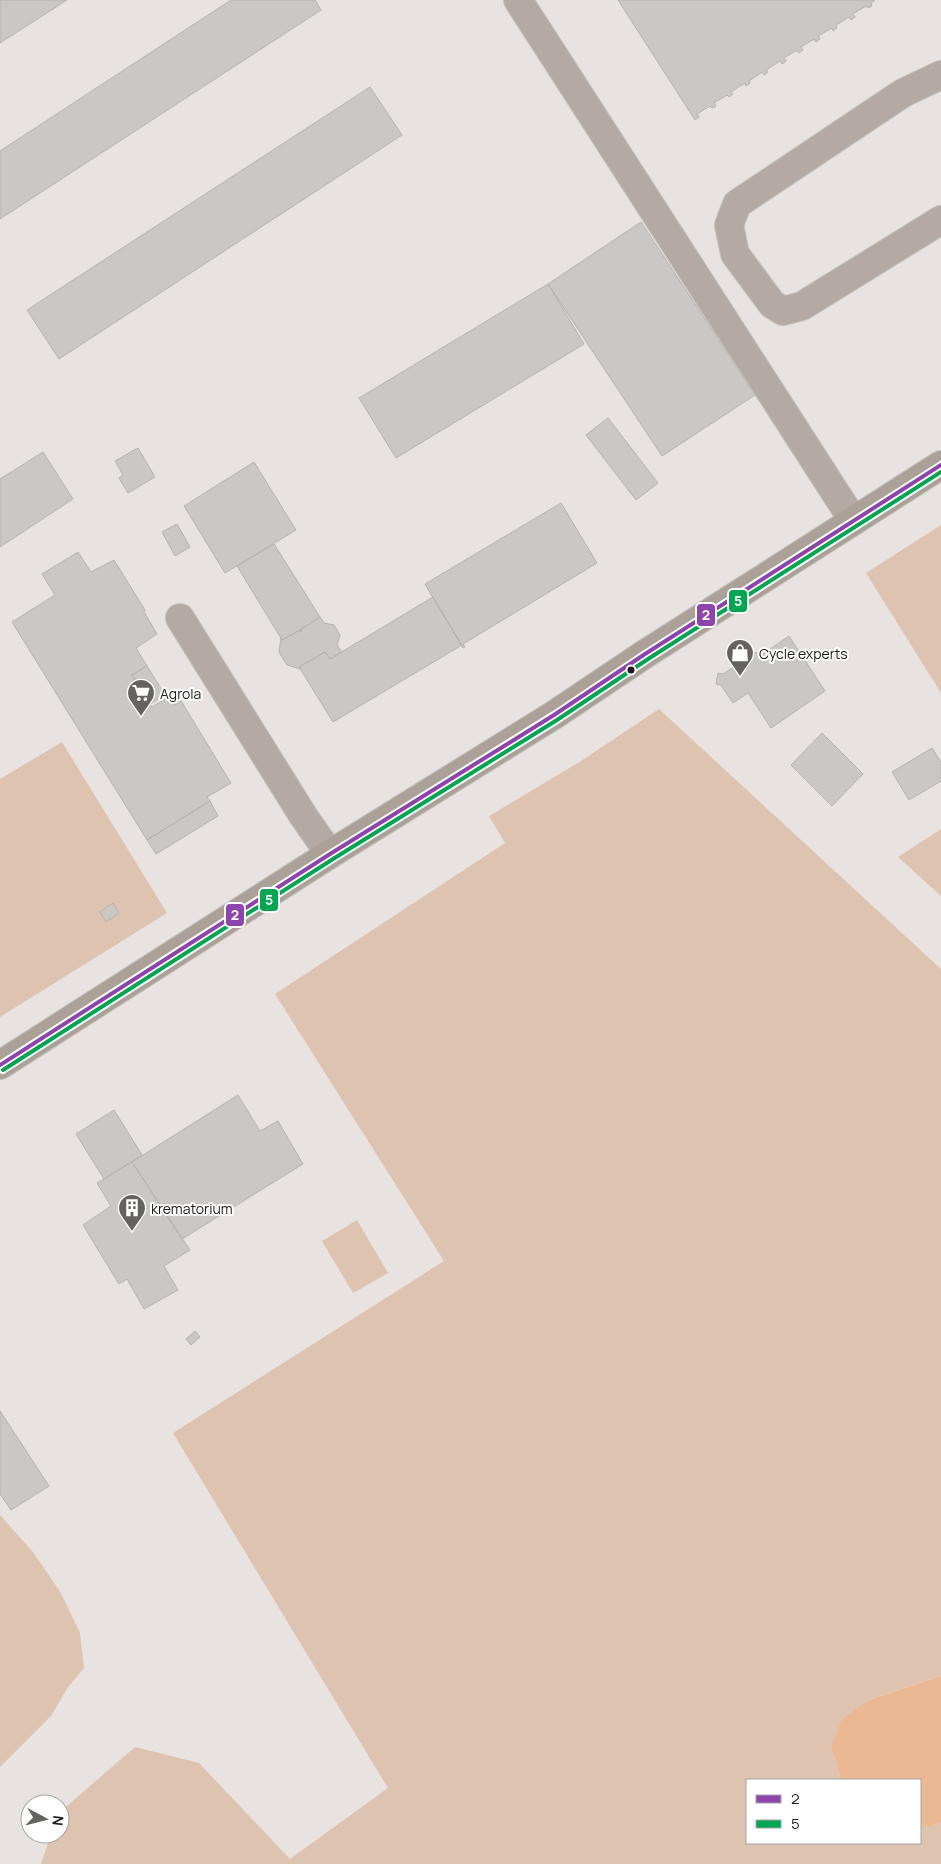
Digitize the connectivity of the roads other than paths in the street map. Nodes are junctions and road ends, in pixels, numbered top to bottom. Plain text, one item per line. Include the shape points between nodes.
1 (518, 0) edge
2 (941, 75) edge
3 (941, 220) edge
4 (941, 465) edge
5 (853, 520) junction
6 (180, 618) dead end
7 (330, 854) junction
8 (0, 1065) edge

1 - 5 street
2 - 3 street via 903,93 737,204 729,225 735,254 772,304 782,311 802,306
4 - 5 main road
5 - 7 main road via 554,715
6 - 7 street
7 - 8 main road

